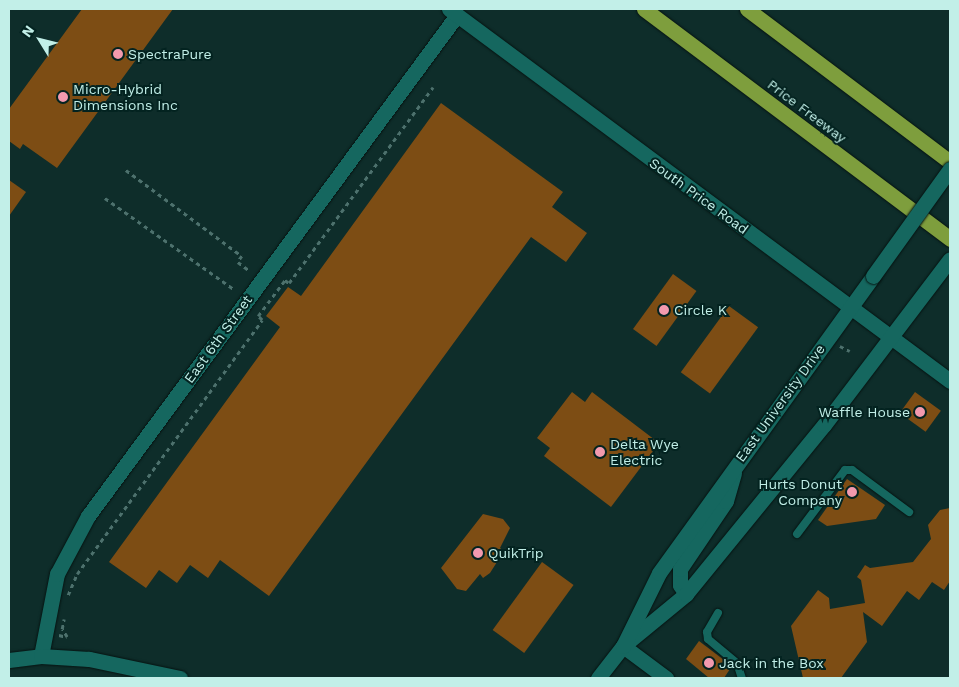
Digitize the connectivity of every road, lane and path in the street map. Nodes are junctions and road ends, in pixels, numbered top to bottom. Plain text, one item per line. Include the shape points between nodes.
1 (644, 9) edge
2 (747, 9) edge
3 (453, 12) edge
4 (433, 87) dead end
5 (950, 162) edge
6 (950, 169) edge
7 (126, 170) dead end
8 (105, 198) dead end
9 (950, 240) edge
10 (950, 259) edge
11 (254, 274) dead end
12 (240, 284) dead end
13 (850, 307) junction
14 (893, 338) junction
15 (836, 344) dead end
16 (850, 351) dead end
17 (950, 381) edge
18 (738, 462) junction
19 (909, 512) dead end
20 (797, 534) dead end
21 (686, 594) junction
22 (64, 601) dead end
23 (718, 613) dead end
24 (63, 615) dead end
25 (45, 633) junction
26 (623, 646) junction
27 (41, 656) junction
28 (9, 660) edge
29 (180, 678) edge
30 (598, 678) edge
31 (666, 678) edge
32 (742, 678) edge

1 - 9 highway, Price Freeway
2 - 5 highway
3 - 13 main road, South Price Road
3 - 25 main road, East 6th Street via 88,516 57,574
4 - 22 path via 289,283 285,280 258,316 262,320 77,574
6 - 13 main road, East University Drive, bridge
7 - 11 path via 242,256 238,262
8 - 12 path via 234,292
10 - 14 main road, East University Drive
13 - 14 main road, South Price Road
13 - 18 main road, East University Drive
14 - 17 main road, South Price Road
14 - 21 main road, East University Drive
15 - 16 path
18 - 21 main road via 726,501 680,569 680,585
18 - 26 main road, East University Drive via 659,572
19 - 20 lane via 852,470 845,470
21 - 26 main road, East University Drive
23 - 32 lane via 707,632 708,639 737,662
24 - 25 path via 62,629 67,637
25 - 27 main road, East 6th Street
26 - 30 main road, East University Drive
26 - 31 main road
27 - 28 main road
27 - 29 main road via 122,663

